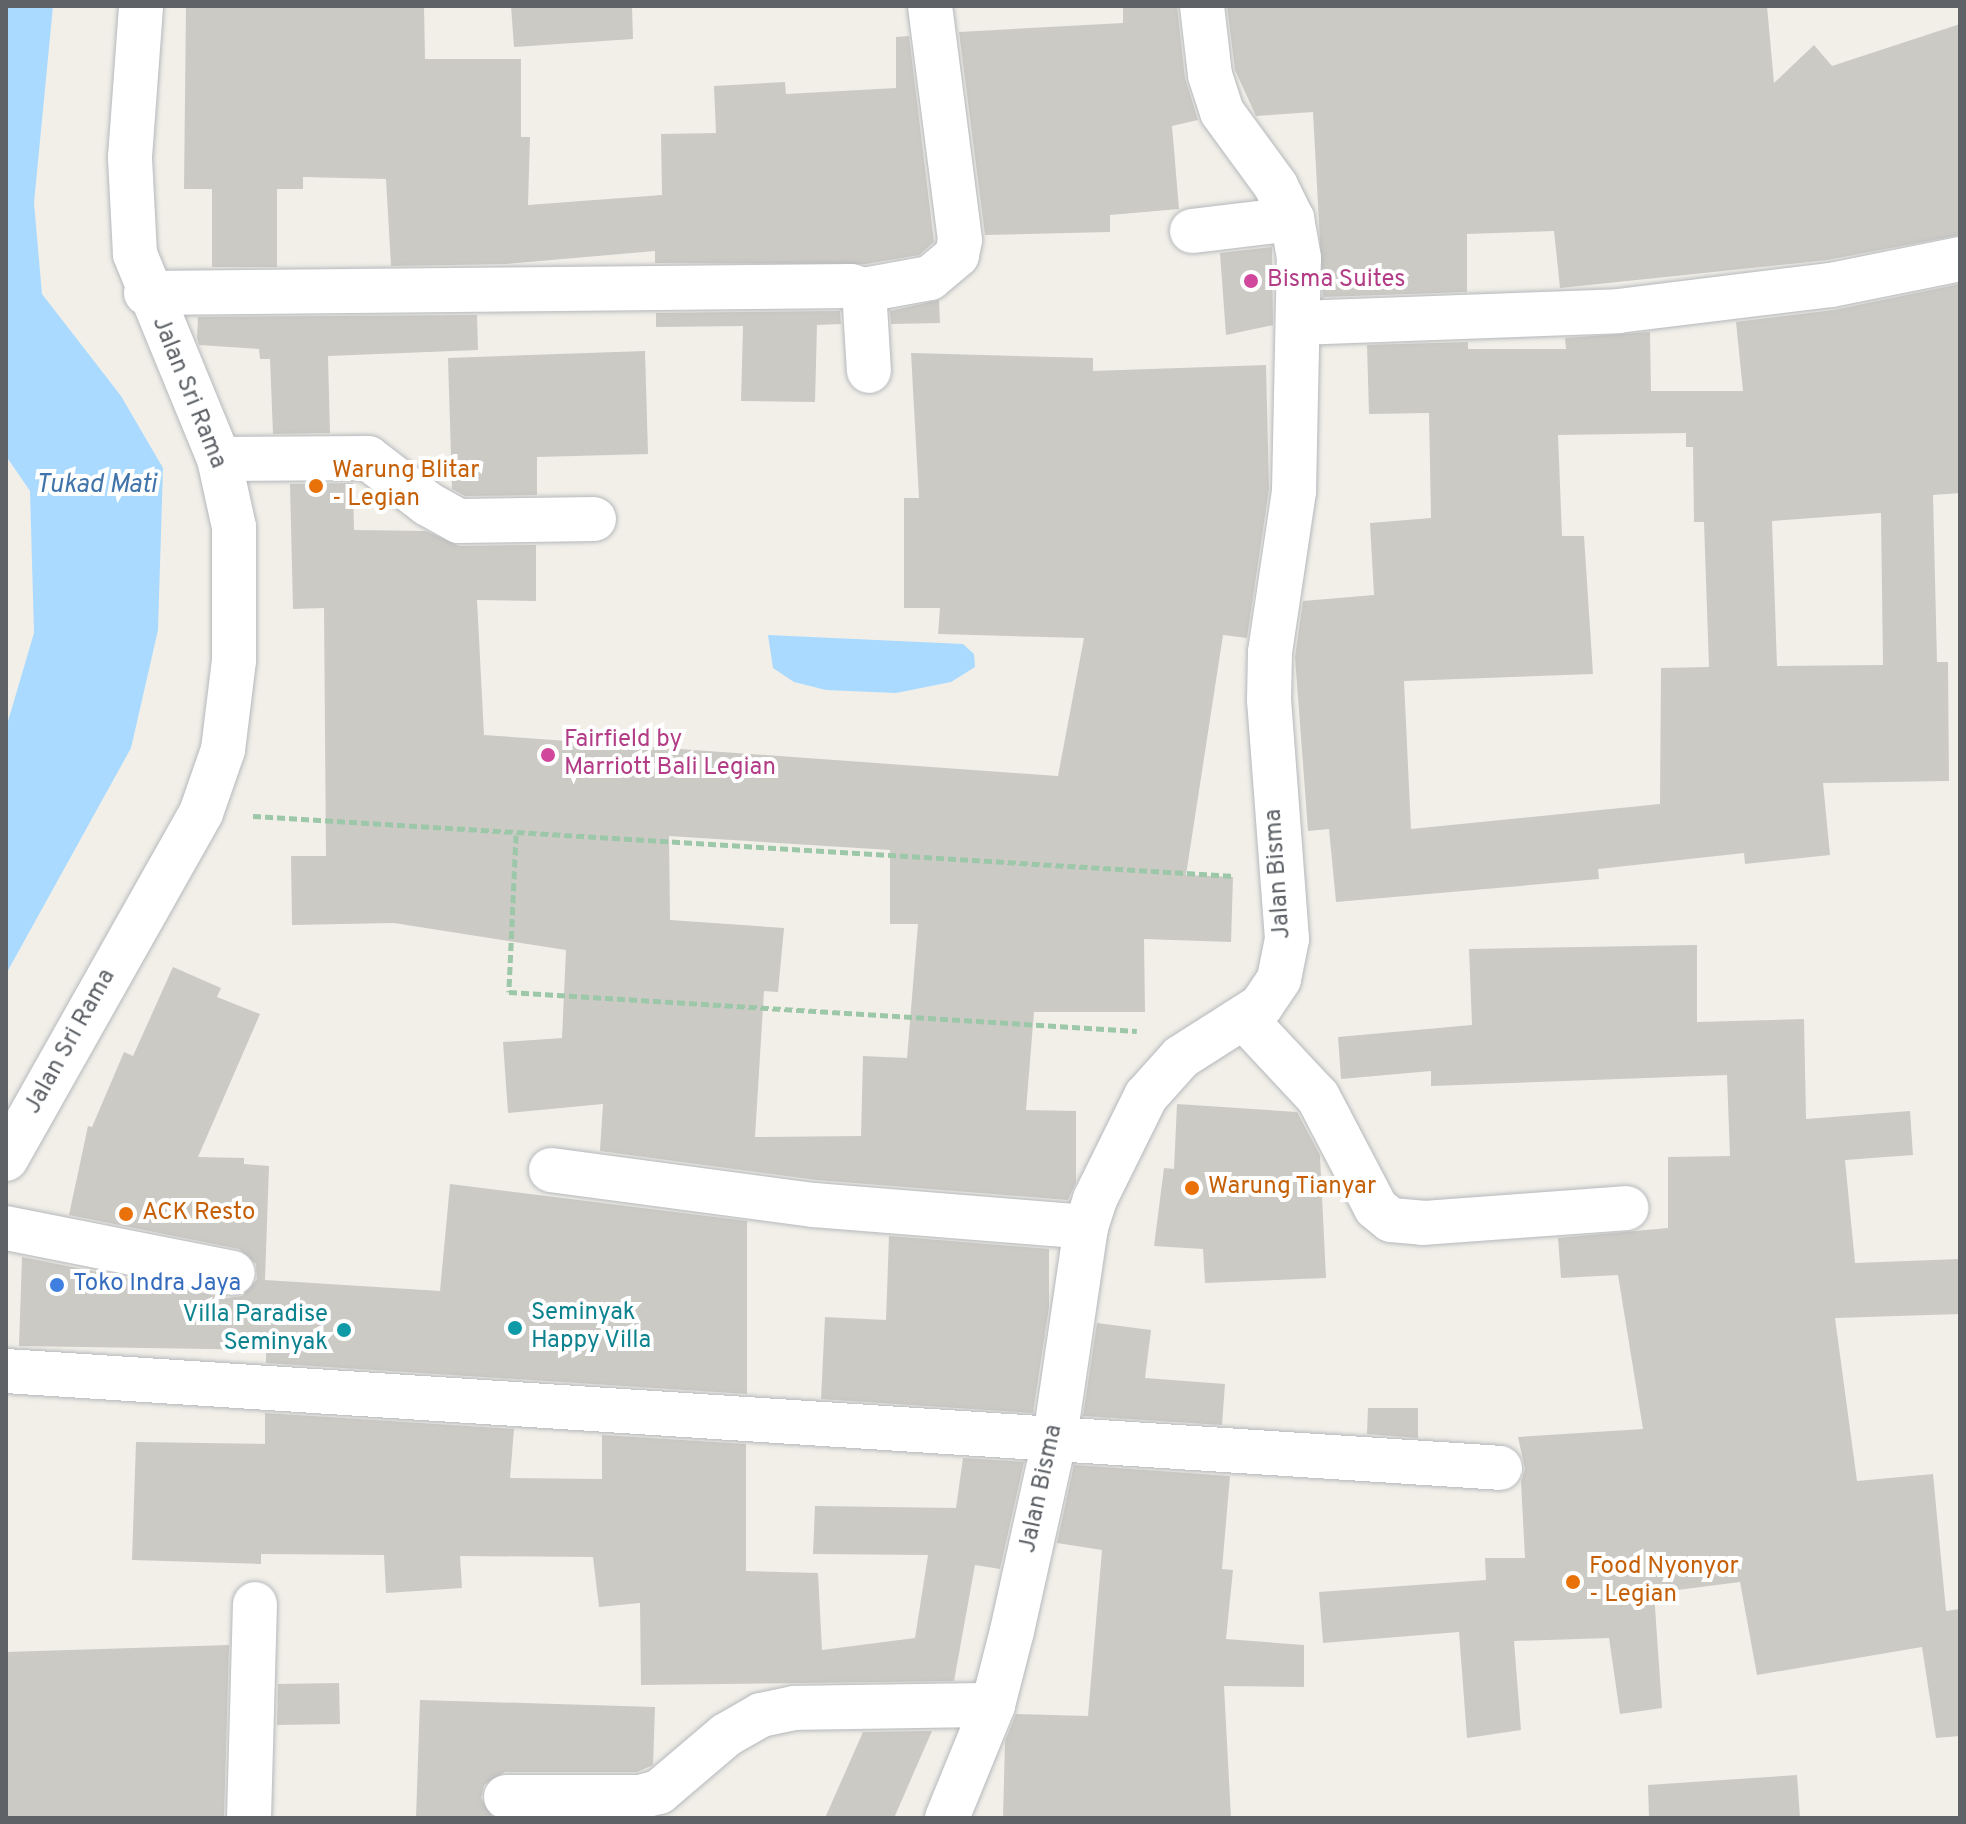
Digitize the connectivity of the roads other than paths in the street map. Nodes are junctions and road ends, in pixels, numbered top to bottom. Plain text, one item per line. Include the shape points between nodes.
1 (141, 6) edge
2 (930, 6) edge
3 (1202, 6) edge
4 (1292, 219) junction
5 (1192, 231) dead end
6 (1960, 259) edge
7 (864, 290) junction
8 (146, 293) junction
9 (1298, 323) junction
10 (869, 371) dead end
11 (219, 459) junction
12 (594, 519) dead end
13 (1230, 1027) junction
14 (6, 1159) edge
15 (551, 1170) dead end
16 (1626, 1208) dead end
17 (1086, 1227) junction
18 (6, 1228) edge
19 (233, 1273) dead end
20 (6, 1371) edge
21 (1055, 1437) junction
22 (1500, 1468) dead end
23 (255, 1604) dead end
24 (993, 1705) junction
25 (506, 1797) dead end
26 (249, 1818) edge
27 (947, 1818) edge

1 - 8 street, Jalan Sri Rama via 130,214
2 - 7 street via 960,240 957,255 930,278
3 - 4 street, Jalan Bisma via 1210,75 1222,112 1276,186
4 - 5 street
4 - 9 street, Jalan Bisma via 1299,258
6 - 9 street via 1831,285 1633,309
7 - 8 street
7 - 10 street
8 - 11 street, Jalan Sri Rama
9 - 13 street, Jalan Bisma via 1294,491 1270,652 1287,939 1279,979 1261,1006
11 - 12 street via 368,458 459,521
11 - 14 street, Jalan Sri Rama via 234,527 234,661 223,750 201,813
13 - 16 street via 1318,1097 1376,1208 1391,1220 1423,1223
13 - 17 street, Jalan Bisma via 1181,1057 1146,1096 1125,1130
15 - 17 street via 814,1205
17 - 21 street, Jalan Bisma
18 - 19 street
20 - 21 street
21 - 22 street
21 - 24 street, Jalan Bisma
23 - 26 street
24 - 25 street via 794,1708 761,1715 726,1735 659,1792 640,1797
24 - 27 street, Jalan Bisma

